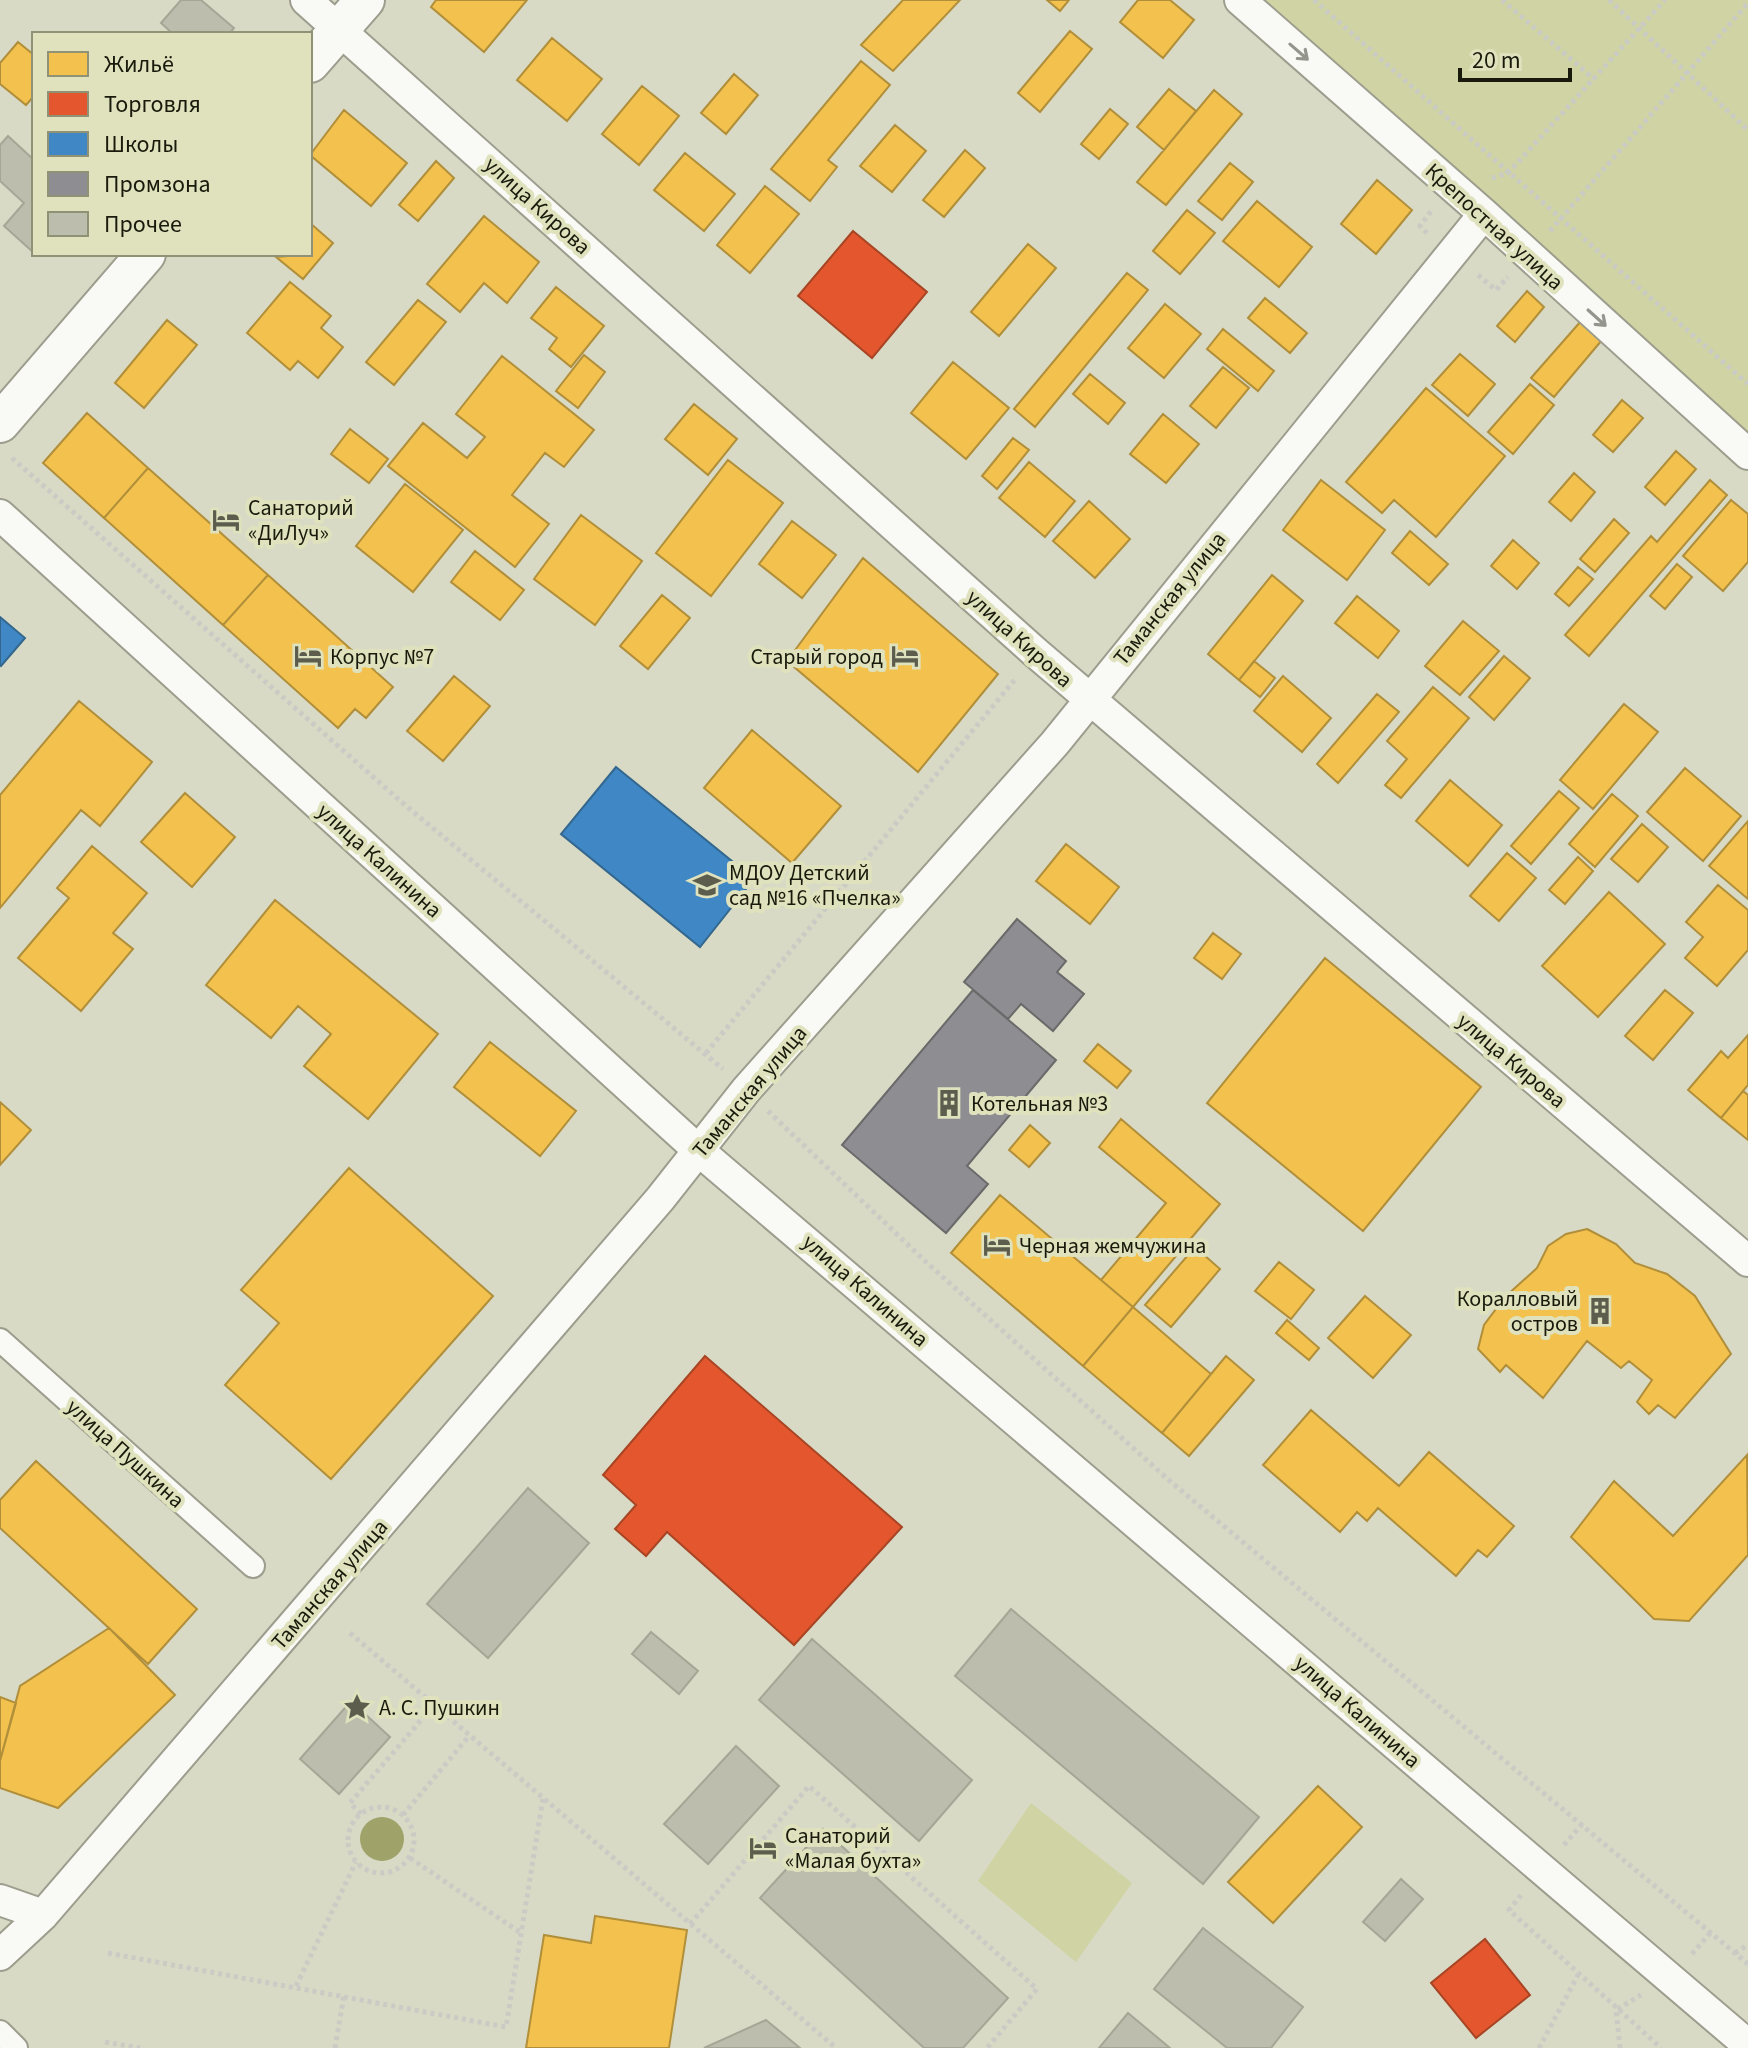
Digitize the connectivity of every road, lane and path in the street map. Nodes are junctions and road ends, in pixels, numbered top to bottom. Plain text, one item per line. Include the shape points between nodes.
1 (306, 0) edge
2 (365, 0) edge
3 (1240, 0) edge
4 (1314, 0) edge
5 (1502, 0) edge
6 (1609, 0) edge
7 (1665, 0) edge
8 (1747, 7) edge
9 (1641, 28) junction
10 (340, 29) junction
11 (312, 61) edge
12 (1688, 74) junction
13 (1594, 79) junction
14 (1748, 130) edge
15 (1508, 173) junction
16 (1454, 189) junction
17 (1484, 214) junction
18 (1560, 219) junction
19 (1450, 252) junction
20 (144, 256) edge
21 (1528, 256) junction
22 (1748, 384) edge
23 (0, 423) edge
24 (0, 447) edge
25 (1748, 454) edge
26 (0, 515) edge
27 (1018, 676) dead end
28 (1088, 698) junction
29 (706, 1053) junction
30 (746, 1090) junction
31 (698, 1150) junction
32 (1748, 1261) edge
33 (0, 1340) edge
34 (253, 1566) dead end
35 (350, 1633) dead end
36 (434, 1705) junction
37 (469, 1736) junction
38 (543, 1798) junction
39 (361, 1814) junction
40 (403, 1815) junction
41 (410, 1858) junction
42 (356, 1862) junction
43 (0, 1900) edge
44 (1509, 1910) dead end
45 (43, 1915) junction
46 (690, 1924) junction
47 (521, 1933) junction
48 (1748, 1945) edge
49 (108, 1953) dead end
50 (1735, 1953) junction
51 (0, 1955) edge
52 (1748, 1964) edge
53 (1579, 1973) junction
54 (296, 1986) junction
55 (344, 1995) junction
56 (0, 2032) edge
57 (105, 2042) dead end
58 (1748, 2045) edge
59 (16, 2048) edge
60 (140, 2048) edge
61 (335, 2048) edge
62 (836, 2048) edge
63 (987, 2048) edge
64 (1539, 2048) edge
65 (1661, 2048) edge

1 - 10 street, улица Кирова
2 - 10 street
3 -> 16 street, Крепостная улица
4 - 15 path
5 - 13 path
6 - 9 path
7 - 9 path
8 - 12 path
9 - 12 path
9 - 13 path
10 - 11 street
10 - 28 street, улица Кирова
12 - 14 path
12 - 18 path
13 - 15 path
15 - 16 path
15 - 18 path
16 - 17 street, Крепостная улица
16 - 19 path via 1420,226
17 - 19 street, Таманская улица
17 - 21 street, Крепостная улица
18 - 21 path
18 - 22 path
19 - 21 path via 1496,290
19 - 28 street, Таманская улица
20 - 23 street
21 -> 25 street, Крепостная улица
24 - 29 path via 405,805
26 - 31 street, улица Калинина
27 - 29 path
28 - 30 street, Таманская улица via 1055,743
28 - 32 street, улица Кирова
29 - 30 path
30 - 31 street, Таманская улица
30 - 50 path via 926,1262 1171,1482
31 - 45 street, Таманская улица
31 - 58 street, улица Калинина
33 - 34 street, улица Пушкина
35 - 36 path
36 - 37 path
36 - 39 path via 350,1803
37 - 38 path
37 - 40 path
38 - 46 path
38 - 47 path
39 - 40 path via 383,1806
39 - 42 path via 350,1828 348,1845
40 - 41 path via 415,1835
41 - 42 path via 394,1871 373,1873
41 - 47 path
42 - 54 path
43 - 45 street
44 - 53 path
45 - 51 street, Таманская улица
46 - 62 path
46 - 63 path via 809,1786 1037,1989
47 - 55 path via 506,2027
48 - 50 path
49 - 54 path
50 - 52 path
53 - 64 path
53 - 65 path
54 - 55 path
55 - 61 path
56 - 59 street
57 - 60 path

